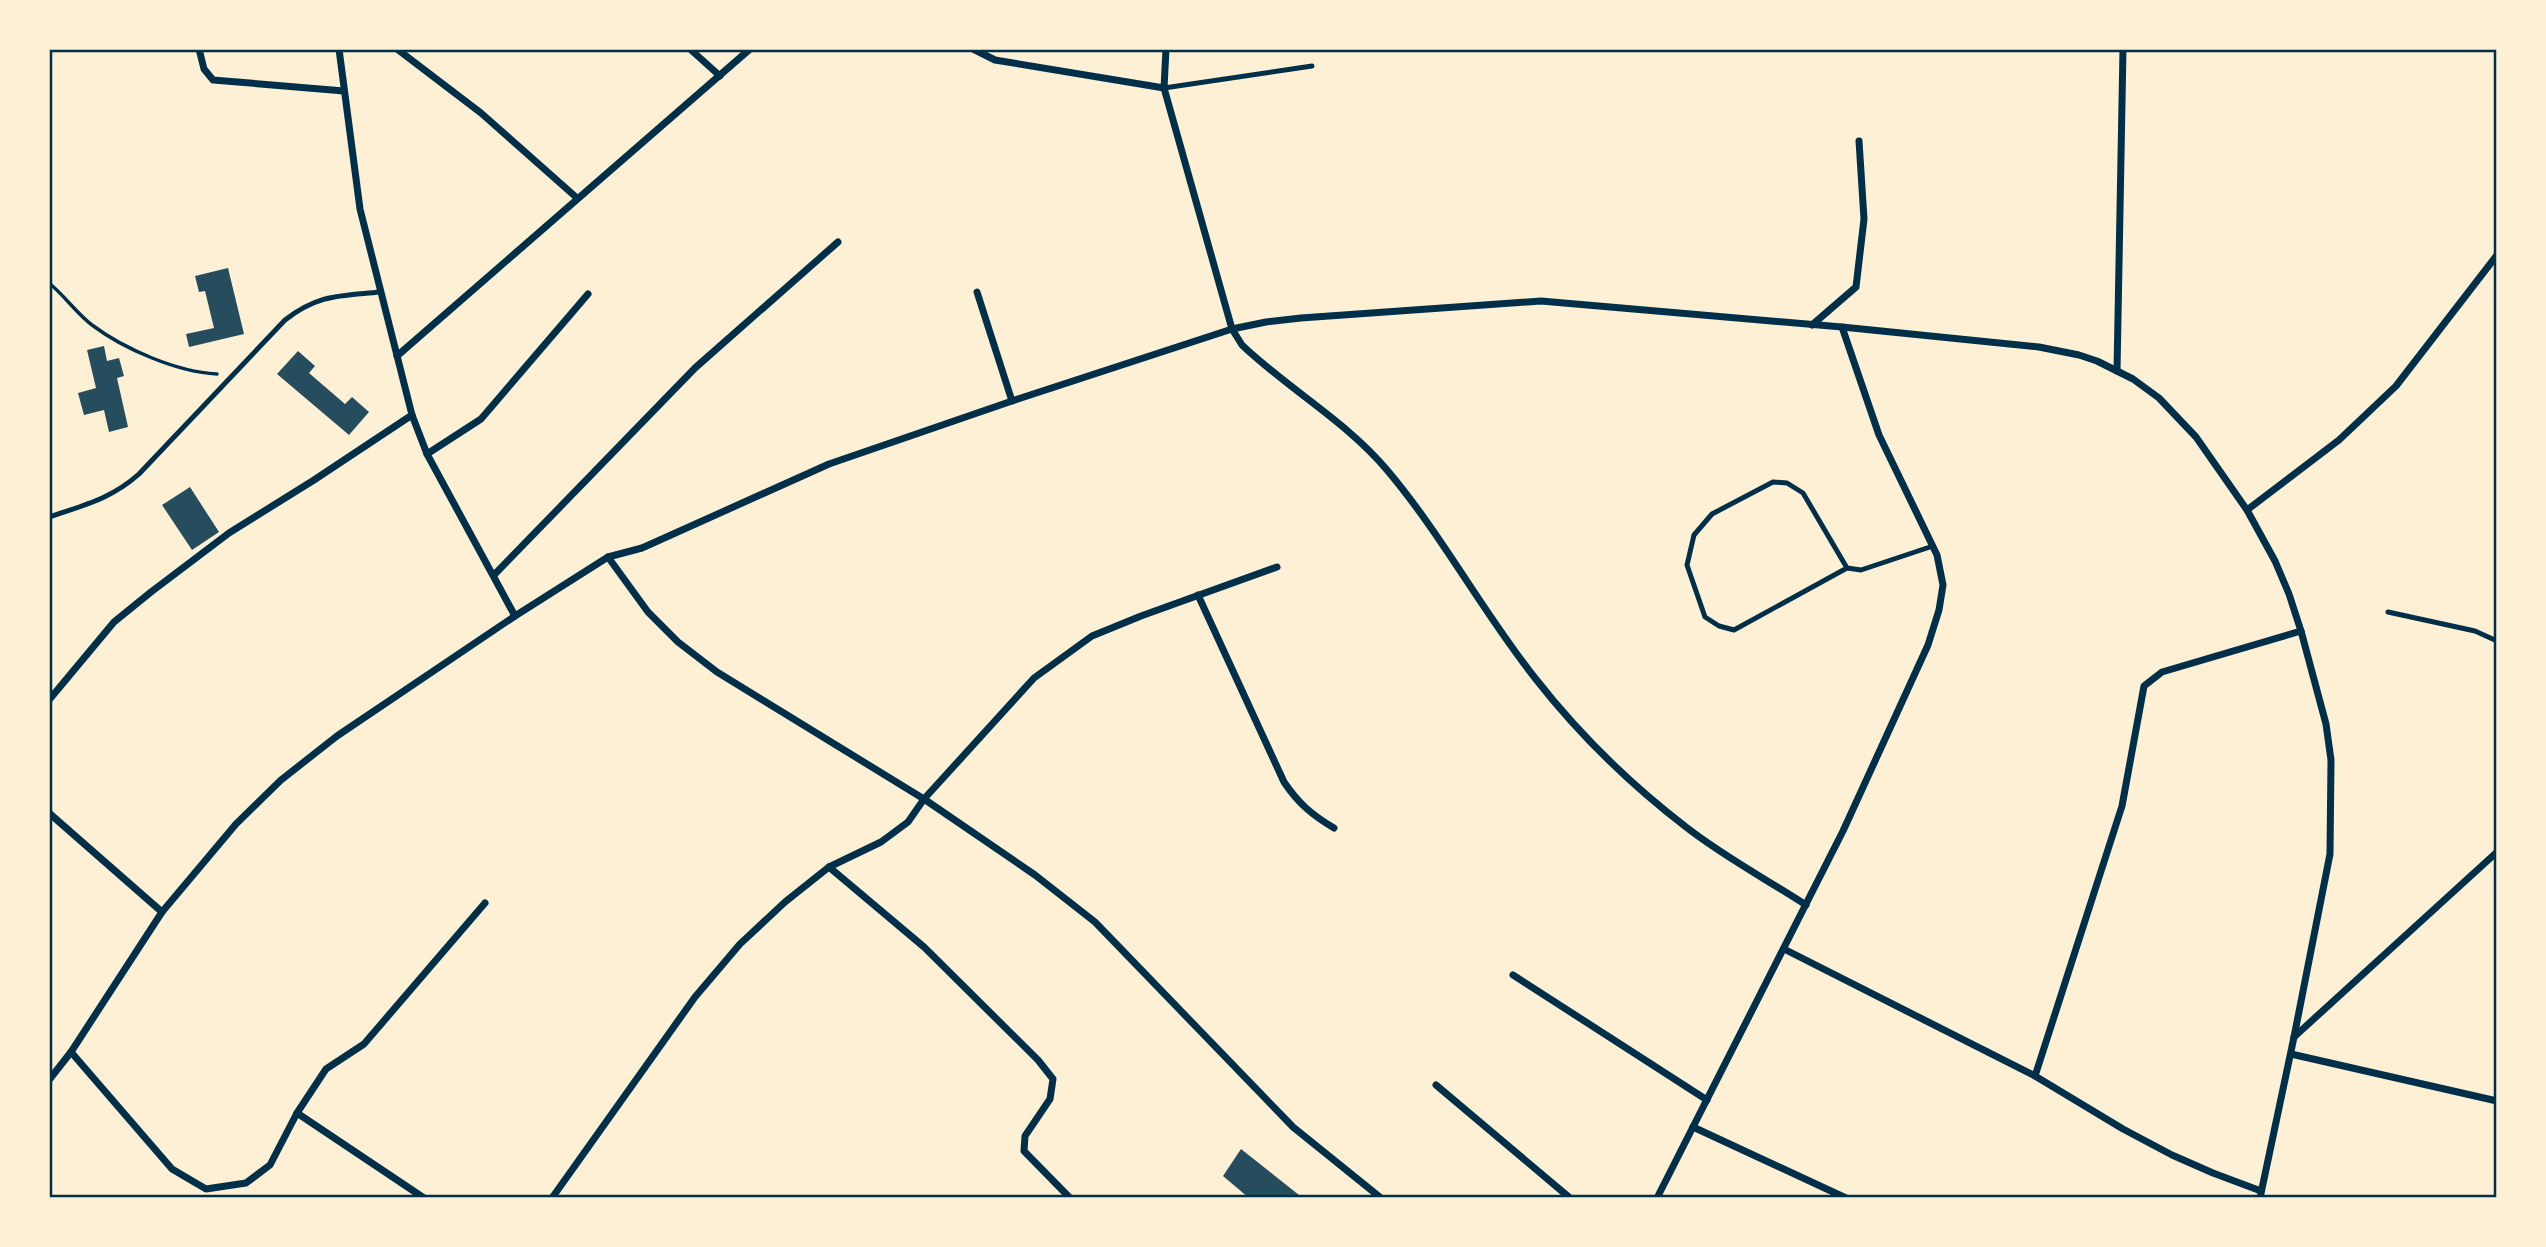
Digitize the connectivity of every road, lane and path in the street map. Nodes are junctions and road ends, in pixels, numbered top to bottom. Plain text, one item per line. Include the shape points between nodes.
1 (199, 49) edge
2 (339, 49) edge
3 (397, 49) edge
4 (690, 49) edge
5 (750, 49) edge
6 (973, 49) edge
7 (1166, 49) edge
8 (2123, 49) edge
9 (1312, 65) dead end
10 (720, 76) junction
11 (1164, 88) junction
12 (344, 90) junction
13 (1858, 141) dead end
14 (578, 198) junction
15 (838, 242) dead end
16 (2497, 255) edge
17 (49, 283) edge
18 (380, 292) junction
19 (977, 292) dead end
20 (588, 294) dead end
21 (1812, 326) junction
22 (1842, 327) junction
23 (1232, 329) junction
24 (397, 356) junction
25 (2117, 371) junction
26 (233, 376) junction
27 (1012, 401) junction
28 (412, 415) junction
29 (427, 454) junction
30 (2247, 510) junction
31 (49, 517) edge
32 (1933, 546) junction
33 (608, 557) junction
34 (1276, 567) dead end
35 (1847, 568) junction
36 (494, 575) junction
37 (1198, 595) junction
38 (2388, 612) dead end
39 (515, 616) junction
40 (2301, 631) junction
41 (2497, 640) edge
42 (49, 700) edge
43 (924, 799) junction
44 (49, 813) edge
45 (1334, 828) dead end
46 (2497, 852) edge
47 (829, 867) junction
48 (485, 903) dead end
49 (1806, 905) junction
50 (162, 912) junction
51 (1784, 949) junction
52 (1513, 975) dead end
53 (2294, 1037) junction
54 (71, 1052) junction
55 (2291, 1054) junction
56 (2035, 1076) junction
57 (49, 1080) edge
58 (1436, 1085) dead end
59 (1707, 1100) junction
60 (2497, 1101) edge
61 (297, 1112) junction
62 (1693, 1127) junction
63 (2260, 1194) edge
64 (425, 1198) edge
65 (552, 1198) edge
66 (1070, 1198) edge
67 (1381, 1198) edge
68 (1570, 1198) edge
69 (1657, 1198) edge
70 (1846, 1198) edge

1 - 12 street via 204,69 213,80
2 - 12 street
3 - 14 street via 481,113
4 - 10 street
5 - 10 street
6 - 11 street via 995,60
7 - 11 street
8 - 25 street
9 - 11 lane
10 - 14 street
11 - 23 street
12 - 18 street via 360,209
13 - 21 street via 1864,219 1856,287
14 - 24 street
15 - 36 street via 695,368
16 - 30 street via 2396,386 2339,440
17 - 26 path via 90,324 122,345 198,373
18 - 24 street
18 - 26 lane via 323,298 303,307
19 - 27 street
20 - 29 street via 481,419
21 - 22 street
21 - 23 street via 1541,301 1301,318
22 - 25 street via 2039,347 2079,355
22 - 32 street via 1879,435
23 - 27 street
23 - 49 street via 1253,356 1349,432 1385,468 1504,638 1589,740 1688,828
24 - 28 street
25 - 30 street via 2159,398 2196,438
26 - 31 lane via 122,489
27 - 33 street via 829,464 642,548
28 - 29 street
28 - 42 street via 229,533 151,592 114,622
29 - 36 street
30 - 40 street via 2275,561
32 - 35 lane via 1861,570
32 - 49 street via 1943,585 1928,645
33 - 39 street
33 - 43 street via 648,612 678,642 718,672
34 - 37 street
35 - 35 lane via 1803,493 1787,483 1773,482 1712,514 1694,535 1687,565 1705,617 1734,630
36 - 39 street
37 - 43 street via 1093,636 1034,678
37 - 45 street via 1284,782 1311,815
38 - 41 lane
39 - 50 street via 281,779 236,824
40 - 53 street via 2326,724 2330,854
40 - 56 street via 2183,665 2155,676 2144,687 2122,806
43 - 47 street via 899,831
43 - 67 street via 1035,874 1095,922 1293,1127
44 - 50 street
46 - 53 street
47 - 65 street via 740,944 695,996
47 - 66 street via 924,947 1053,1079 1050,1099 1025,1136 1024,1151
48 - 61 street via 364,1044 326,1069
49 - 51 street
50 - 54 street
51 - 56 street
51 - 59 street
52 - 59 street
53 - 55 street
54 - 57 street
54 - 61 street via 172,1169 206,1189 246,1183 270,1165
55 - 60 street
55 - 63 street
56 - 63 street via 2172,1155
58 - 68 street
59 - 62 street
61 - 64 street
62 - 69 street
62 - 70 street

